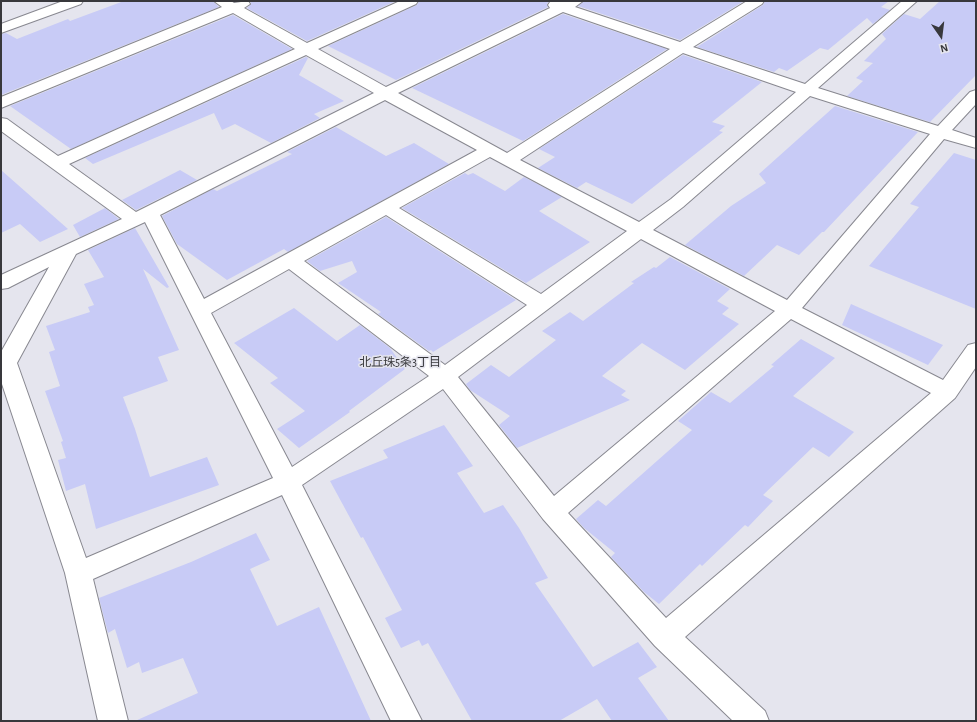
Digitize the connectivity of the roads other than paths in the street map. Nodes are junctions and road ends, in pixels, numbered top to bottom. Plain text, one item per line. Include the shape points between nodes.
1 (76, 1) edge
2 (410, 1) edge
3 (545, 1) edge
4 (757, 1) edge
5 (910, 1) edge
6 (234, 3) edge
7 (569, 4) edge
8 (1, 29) edge
9 (682, 47) junction
10 (306, 50) junction
11 (807, 90) junction
12 (384, 94) junction
13 (976, 95) edge
14 (1, 103) edge
15 (1, 123) edge
16 (941, 132) junction
17 (976, 143) edge
18 (490, 150) junction
19 (508, 160) junction
20 (58, 164) junction
21 (386, 208) junction
22 (142, 216) junction
23 (641, 230) junction
24 (68, 250) junction
25 (290, 260) junction
26 (1, 284) edge
27 (541, 304) junction
28 (200, 310) junction
29 (789, 310) junction
30 (976, 350) edge
31 (445, 376) junction
32 (947, 392) junction
33 (288, 482) junction
34 (552, 512) junction
35 (78, 573) junction
36 (665, 637) junction
37 (114, 721) edge
38 (408, 721) edge
39 (754, 721) edge

1 - 8 street
2 - 10 street
3 - 7 street
4 - 9 street
5 - 11 street
6 - 10 street
6 - 14 street
7 - 9 street
7 - 12 street
9 - 11 street
9 - 19 street
10 - 12 street
10 - 20 street
11 - 16 street
11 - 23 street via 678,203
12 - 18 street
12 - 22 street
13 - 16 street
15 - 20 street
16 - 17 street
16 - 29 street
18 - 19 street
18 - 21 street
19 - 23 street
20 - 22 street
21 - 25 street
21 - 27 street
22 - 24 street
22 - 28 street
23 - 27 street
23 - 29 street
24 - 26 street
24 - 35 street via 6,363
25 - 28 street
25 - 31 street
27 - 31 street
28 - 33 street
29 - 32 street
29 - 34 street
30 - 32 street
31 - 33 street
31 - 34 street
32 - 36 street
33 - 35 street
33 - 38 street
34 - 36 street
35 - 37 street
36 - 39 street

